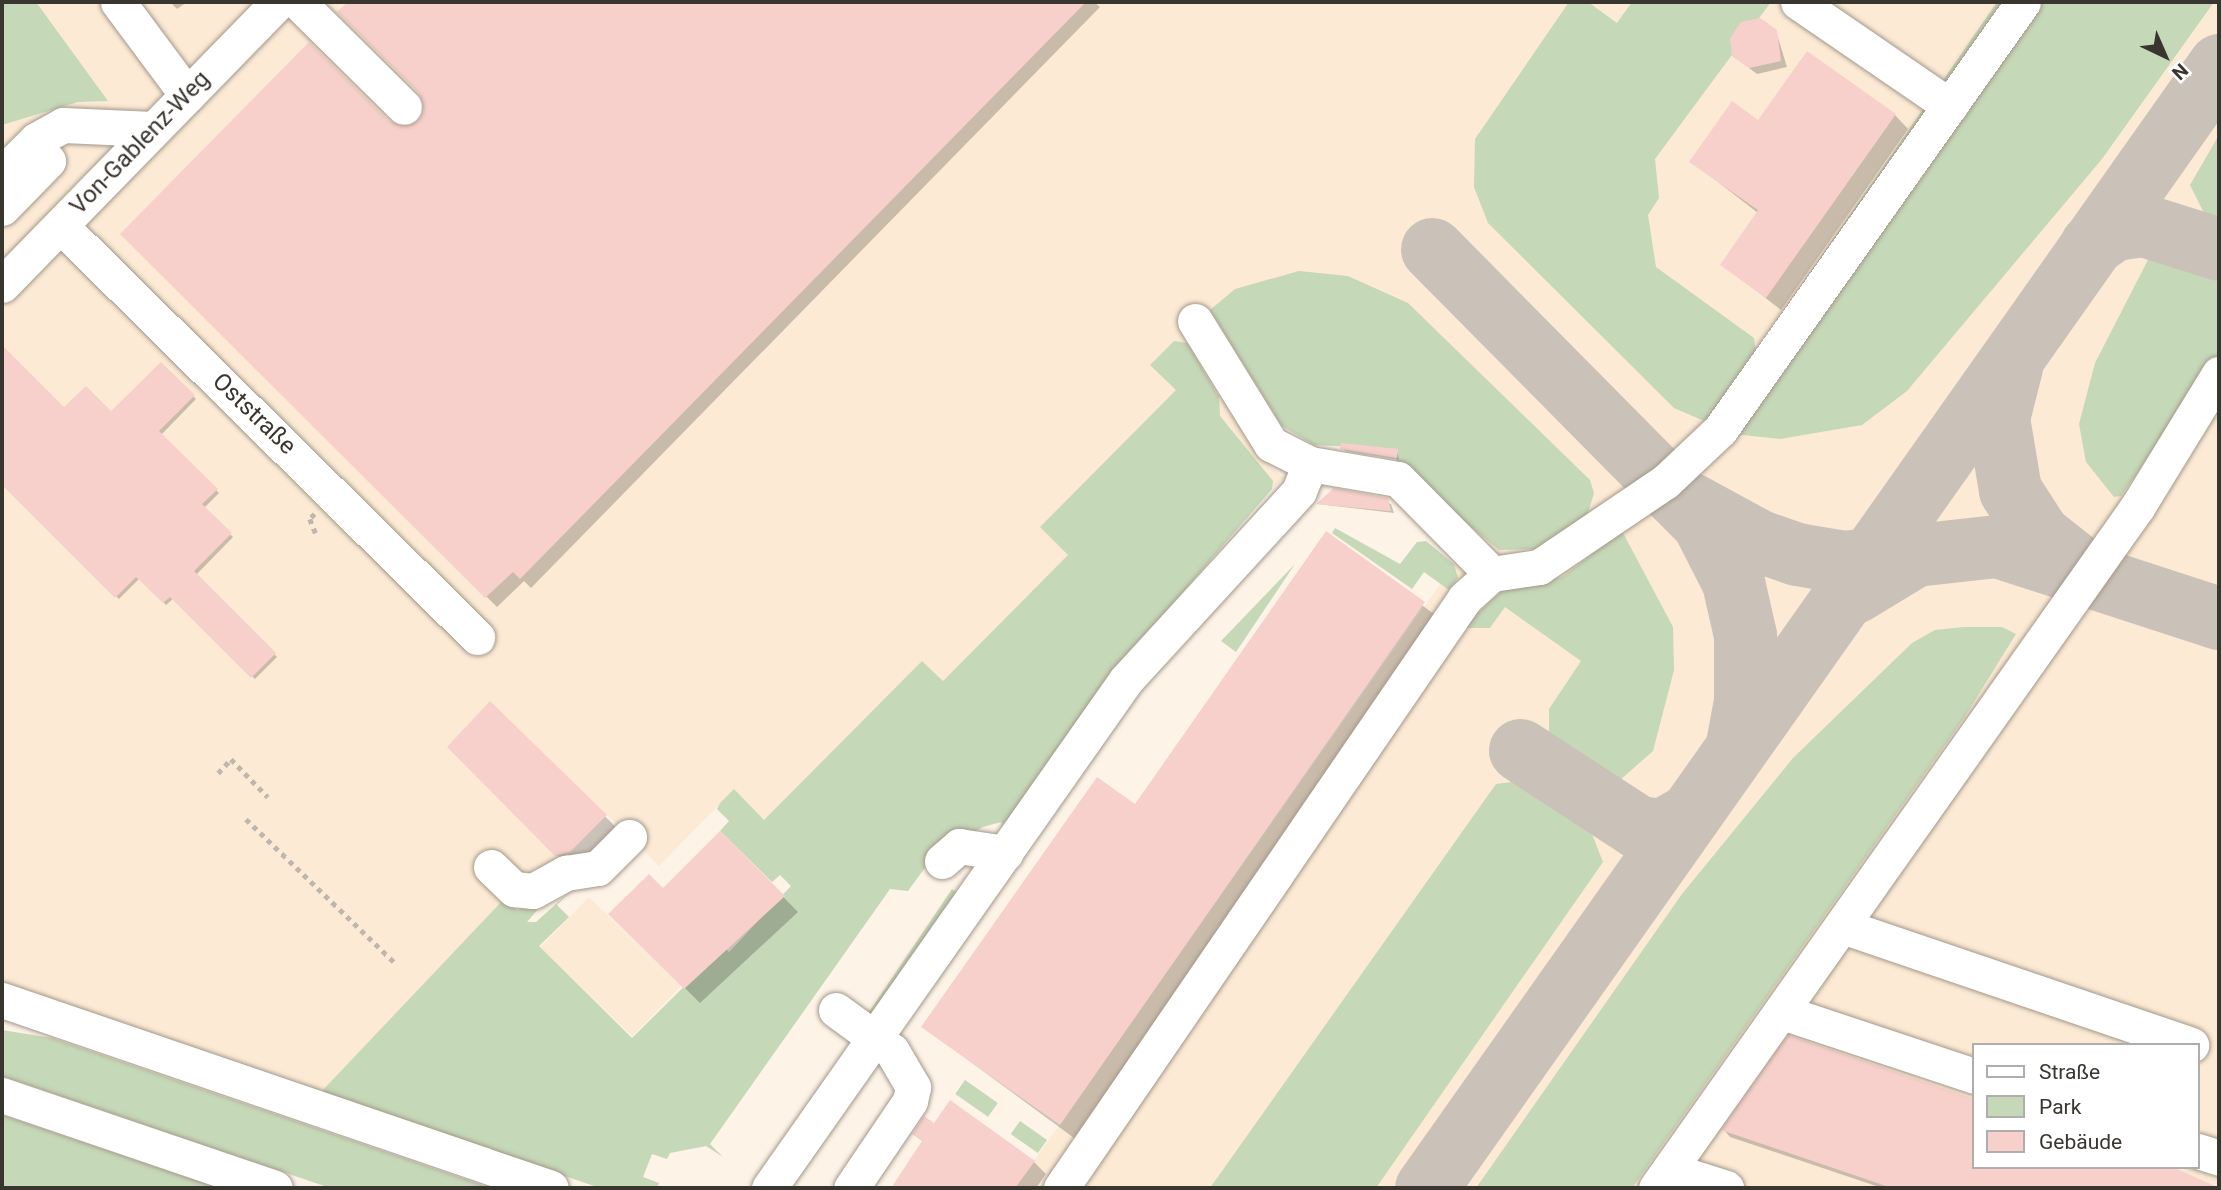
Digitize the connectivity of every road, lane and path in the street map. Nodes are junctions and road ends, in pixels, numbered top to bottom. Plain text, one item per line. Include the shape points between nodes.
1 (118, 2) edge
2 (278, 2) edge
3 (298, 2) edge
4 (1798, 2) edge
5 (2023, 2) edge
6 (187, 95) junction
7 (1951, 106) junction
8 (404, 107) dead end
9 (89, 124) junction
10 (153, 129) junction
11 (2, 174) edge
12 (2, 208) edge
13 (61, 226) junction
14 (2, 285) edge
15 (1195, 321) dead end
16 (2219, 374) edge
17 (1310, 464) junction
18 (1492, 574) junction
19 (484, 630) dead end
20 (218, 773) dead end
21 (268, 797) dead end
22 (246, 819) dead end
23 (629, 837) dead end
24 (1005, 853) junction
25 (942, 861) dead end
26 (491, 866) dead end
27 (1842, 926) junction
28 (397, 965) dead end
29 (8, 1005) edge
30 (836, 1010) dead end
31 (1782, 1012) junction
32 (875, 1038) junction
33 (2184, 1043) edge
34 (2200, 1048) edge
35 (2219, 1055) edge
36 (1972, 1075) edge
37 (2, 1095) edge
38 (2200, 1152) edge
39 (2219, 1158) edge
40 (1662, 1179) edge
41 (275, 1188) edge
42 (551, 1188) edge
43 (769, 1188) edge
44 (850, 1188) edge
45 (1061, 1188) edge
46 (1726, 1188) edge

1 - 6 lane
2 - 6 lane, Von-Gablenz-Weg
3 - 8 lane
4 - 7 lane
5 - 7 lane
6 - 10 lane, Von-Gablenz-Weg
7 - 18 lane via 1720,430 1666,481 1565,554 1539,567
9 - 10 lane
9 - 11 lane via 48,131
9 - 12 lane
10 - 13 lane, Von-Gablenz-Weg
13 - 14 lane, Von-Gablenz-Weg
13 - 19 lane, Oststraße via 445,605
15 - 17 lane via 1271,444
16 - 27 lane via 2138,506
17 - 18 lane via 1398,479
17 - 24 lane via 1299,491 1126,680
18 - 45 lane via 1465,598
20 - 21 path via 231,759
22 - 28 path
23 - 26 lane via 598,868 566,873 533,891 514,889
24 - 25 lane via 959,846
24 - 32 lane
27 - 31 lane
27 - 33 lane
29 - 42 lane
30 - 32 lane
31 - 36 lane
31 - 40 lane
32 - 43 lane
32 - 44 lane via 901,1060 913,1087 910,1101
34 - 35 lane
37 - 41 lane
38 - 39 lane
40 - 46 lane

